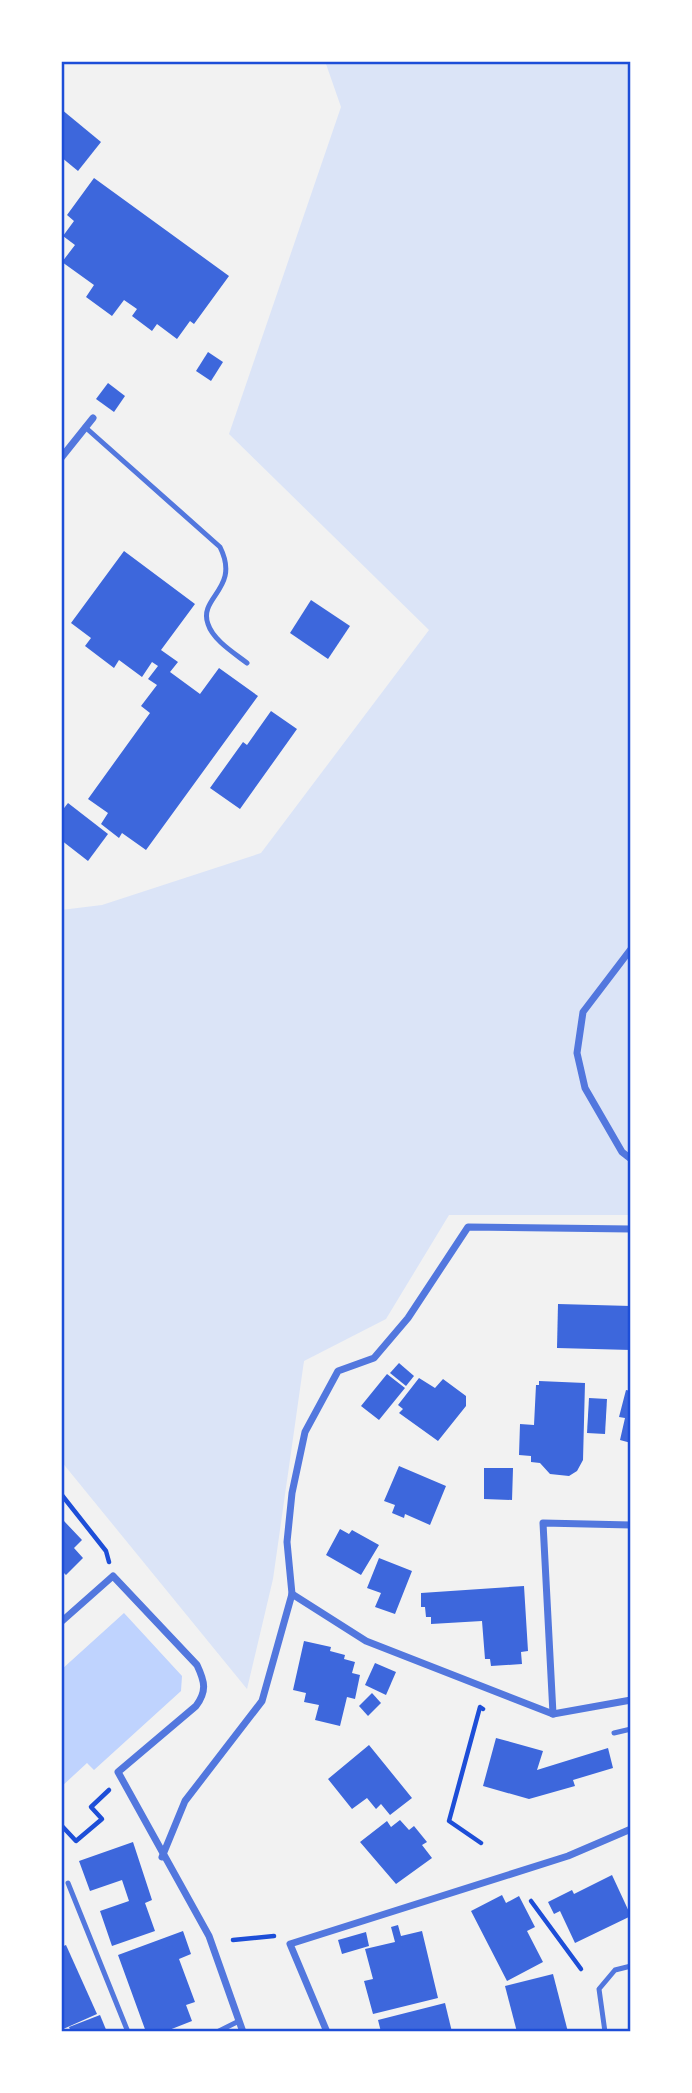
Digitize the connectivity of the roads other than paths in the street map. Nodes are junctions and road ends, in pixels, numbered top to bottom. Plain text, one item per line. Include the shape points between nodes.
1 (93, 418) dead end
2 (85, 427) junction
3 (61, 458) edge
4 (247, 663) dead end
5 (631, 949) edge
6 (631, 1159) edge
7 (631, 1229) edge
8 (631, 1525) edge
9 (292, 1594) junction
10 (61, 1622) edge
11 (631, 1700) edge
12 (553, 1714) junction
13 (631, 1729) edge
14 (614, 1732) dead end
15 (631, 1829) edge
16 (162, 1857) junction
17 (68, 1883) dead end
18 (631, 1966) edge
19 (239, 2021) junction
20 (128, 2032) edge
21 (217, 2032) edge
22 (243, 2032) edge
23 (327, 2032) edge
24 (605, 2032) edge

1 - 2 street
2 - 3 street
2 - 4 lane via 220,547 228,563 226,576 207,610 208,624 218,639
5 - 6 street via 583,1012 577,1053 585,1088 622,1152
7 - 9 street via 468,1227 408,1318 374,1358 338,1371 305,1432 287,1542
8 - 12 street via 543,1523
9 - 12 street via 366,1642
9 - 16 street via 262,1700 185,1801
10 - 16 street via 113,1576 197,1665 205,1680 204,1695 196,1706 118,1772
11 - 12 street
13 - 14 lane
15 - 23 street via 568,1856 290,1944
16 - 19 street via 209,1936
17 - 20 lane
18 - 24 lane via 615,1970 599,1989
19 - 21 lane
19 - 22 street

